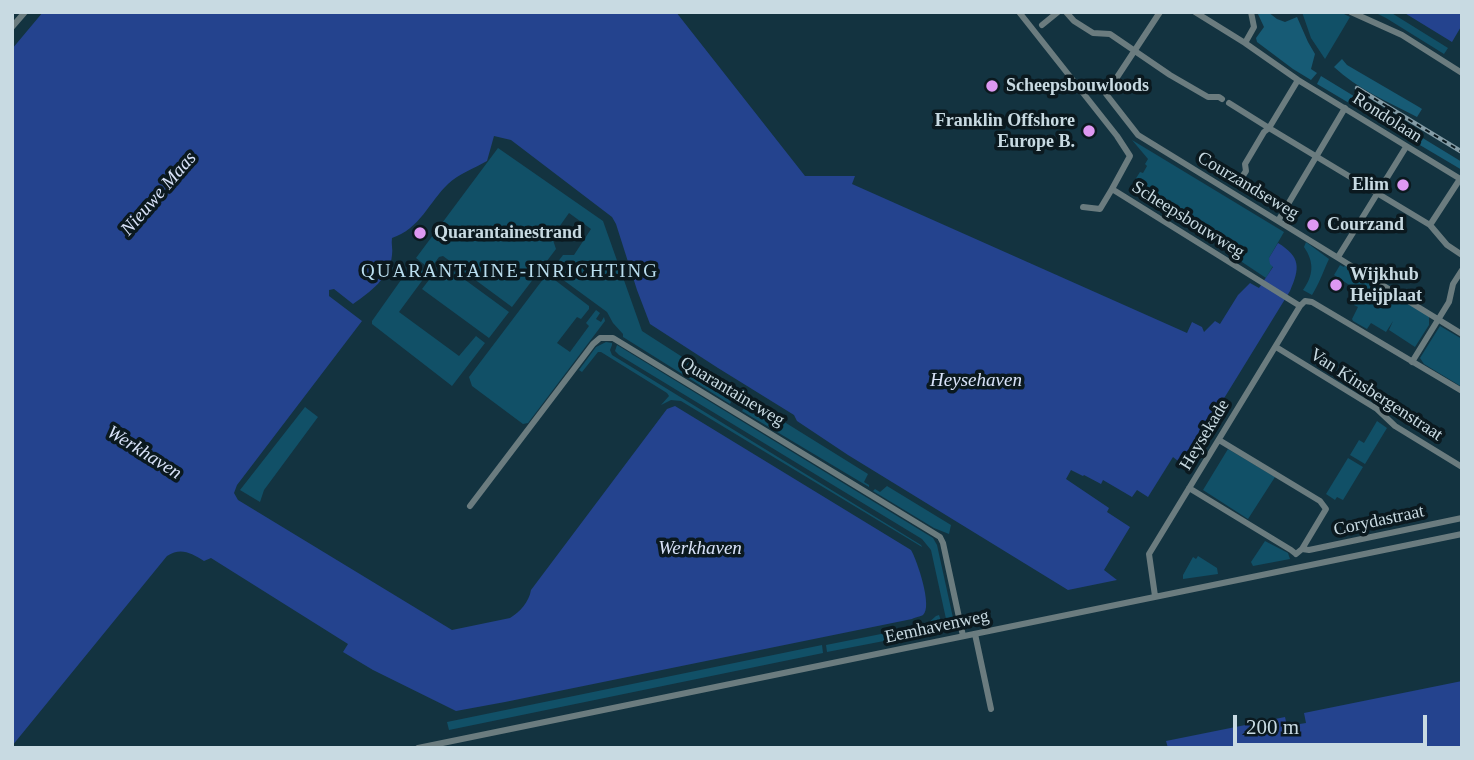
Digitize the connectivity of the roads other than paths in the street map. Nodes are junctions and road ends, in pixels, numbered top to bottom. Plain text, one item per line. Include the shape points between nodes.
1 (25, 12) edge
2 (1018, 12) edge
3 (1058, 12) edge
4 (1066, 12) edge
5 (1160, 12) edge
6 (1195, 12) edge
7 (1251, 12) edge
8 (1351, 12) edge
9 (1042, 25) dead end
10 (12, 27) edge
11 (1245, 43) junction
12 (1134, 51) junction
13 (1462, 73) edge
14 (1298, 80) junction
15 (1345, 108) junction
16 (1269, 128) junction
17 (1406, 147) junction
18 (1316, 157) junction
19 (1461, 180) edge
20 (1238, 183) dead end
21 (1112, 190) junction
22 (1376, 194) junction
23 (1083, 207) dead end
24 (1278, 221) junction
25 (1430, 225) junction
26 (1462, 255) edge
27 (1338, 257) junction
28 (1462, 270) edge
29 (1300, 306) junction
30 (1439, 319) junction
31 (1462, 334) edge
32 (1276, 347) junction
33 (1412, 362) junction
34 (1462, 391) edge
35 (1219, 440) junction
36 (1462, 467) edge
37 (1189, 488) junction
38 (470, 506) dead end
39 (1462, 518) edge
40 (1462, 534) edge
41 (1299, 552) junction
42 (1298, 567) junction
43 (1156, 596) junction
44 (975, 634) junction
45 (963, 636) junction
46 (991, 709) dead end
47 (418, 748) edge

1 - 10 street
2 - 21 street, Scheepsbouwweg via 1130,156
3 - 9 street
4 - 12 street via 1093,33 1110,34
5 - 12 street
6 - 11 street, Rondolaan
7 - 11 street via 1254,27
8 - 13 street via 1402,34
11 - 14 street, Rondolaan
12 - 16 street
12 - 24 street, Courzandseweg via 1106,94 1138,135
14 - 15 street, Rondolaan
14 - 16 street
15 - 17 street, Rondolaan
15 - 18 street
16 - 18 street
16 - 20 street
17 - 19 street, Rondolaan
17 - 22 street
18 - 22 street
18 - 24 street
19 - 25 street
21 - 23 street, Scheepsbouwweg via 1100,209
21 - 29 street, Scheepsbouwweg
22 - 25 street
22 - 27 street
24 - 27 street, Courzandseweg
25 - 26 street via 1447,246
27 - 30 street, Courzandseweg
28 - 30 street
29 - 32 street, Heysekade
29 - 33 street via 1312,302
30 - 31 street, Courzandseweg
30 - 33 street
32 - 35 street, Heysekade
32 - 36 street, Van Kinsbergenstraat
33 - 34 street
35 - 37 street, Heysekade
35 - 41 street via 1320,500 1326,509
37 - 41 street
37 - 43 street, Heysekade via 1149,554
38 - 45 street, Quarantaineweg via 593,344 600,338 613,338 940,537
39 - 41 street, Corydastraat
40 - 42 street, Eemhavenweg
41 - 42 street
42 - 43 street, Eemhavenweg
43 - 44 street, Eemhavenweg
44 - 45 street, Eemhavenweg
44 - 46 street
45 - 47 street, Eemhavenweg

